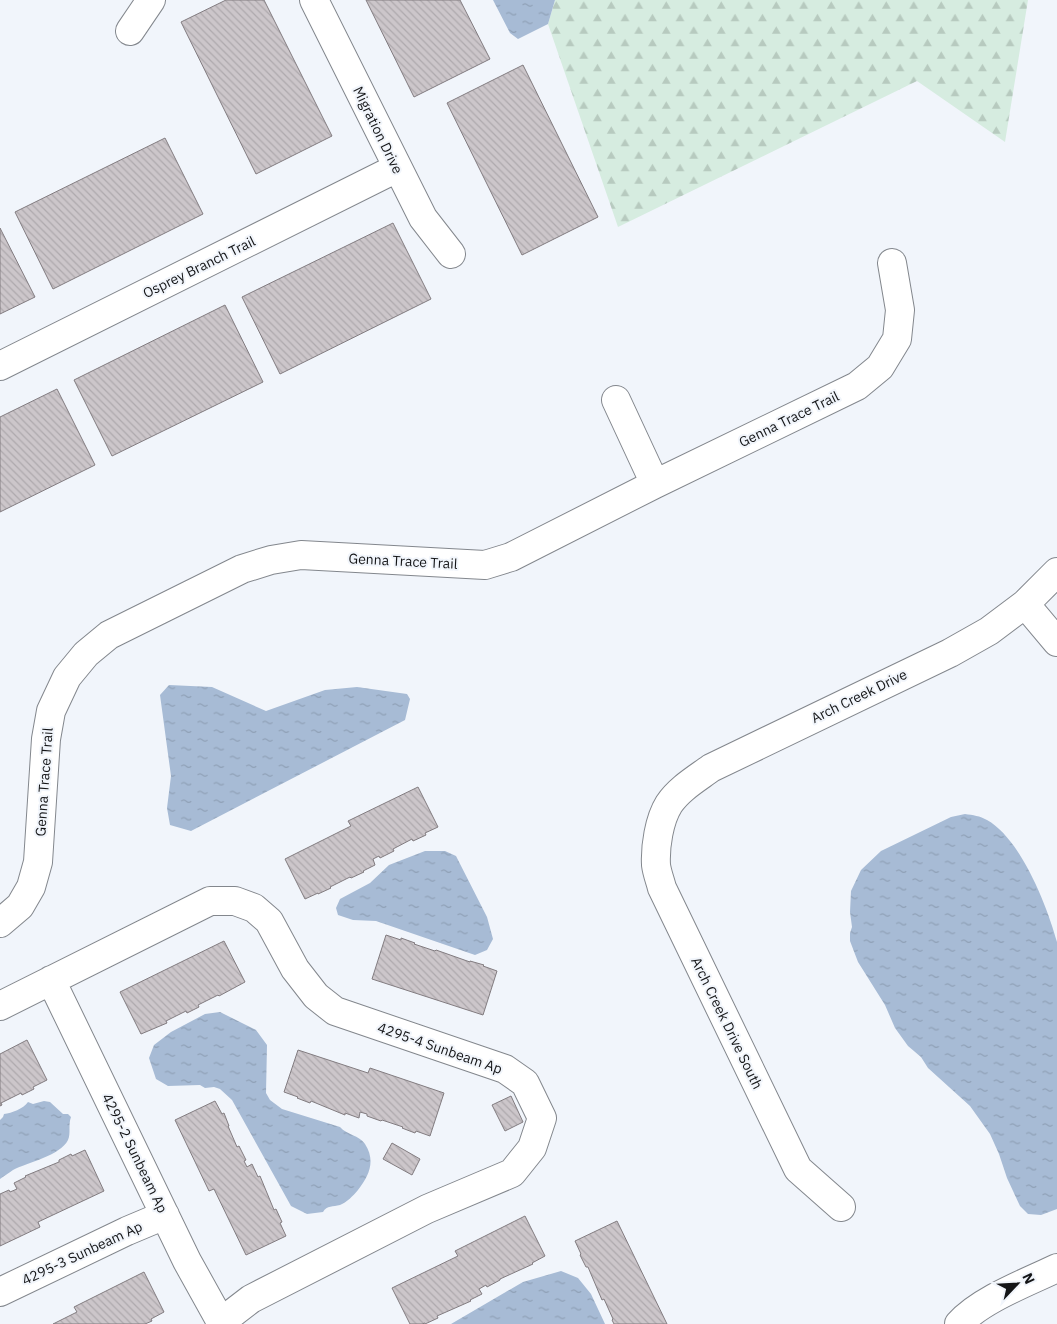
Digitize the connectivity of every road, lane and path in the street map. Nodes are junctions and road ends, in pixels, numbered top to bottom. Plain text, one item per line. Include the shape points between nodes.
1 (151, 0) edge
2 (314, 0) edge
3 (130, 31) dead end
4 (397, 168) junction
5 (451, 254) dead end
6 (892, 263) dead end
7 (0, 366) edge
8 (616, 400) dead end
9 (655, 484) junction
10 (1057, 572) edge
11 (1025, 604) junction
12 (1057, 642) edge
13 (663, 819) joint
14 (0, 923) edge
15 (51, 980) junction
16 (0, 1006) edge
17 (841, 1207) dead end
18 (165, 1215) junction
19 (1057, 1268) edge
20 (0, 1292) edge
21 (221, 1323) edge
22 (959, 1324) edge

1 - 3 street
2 - 4 street, Migration Drive
4 - 5 street, Migration Drive via 423,218
4 - 7 street, Osprey Branch Trail
6 - 9 street, Genna Trace Trail via 900,310 897,339 880,367 857,386
8 - 9 street
9 - 14 street, Genna Trace Trail via 510,557 484,565 301,555 271,560 242,569 109,635 86,654 68,677 51,711 46,738 38,862 31,887 20,906
10 - 11 street, Arch Creek Drive
11 - 12 street
11 - 13 street, Arch Creek Drive via 989,631 950,652 711,768 686,786 669,804
13 - 17 street, Arch Creek Drive South via 656,842 656,866 662,888 798,1169
15 - 16 street, 4295-4 Sunbeam Ap
15 - 18 street, 4295-2 Sunbeam Ap
15 - 21 street, 4295-4 Sunbeam Ap via 210,901 235,901 254,908 269,921 295,969 316,996 335,1011 505,1069 524,1082 542,1118 532,1148 512,1173 427,1209 251,1299
18 - 20 street, 4295-3 Sunbeam Ap
18 - 21 street, 4295-2 Sunbeam Ap
19 - 22 street via 986,1302

